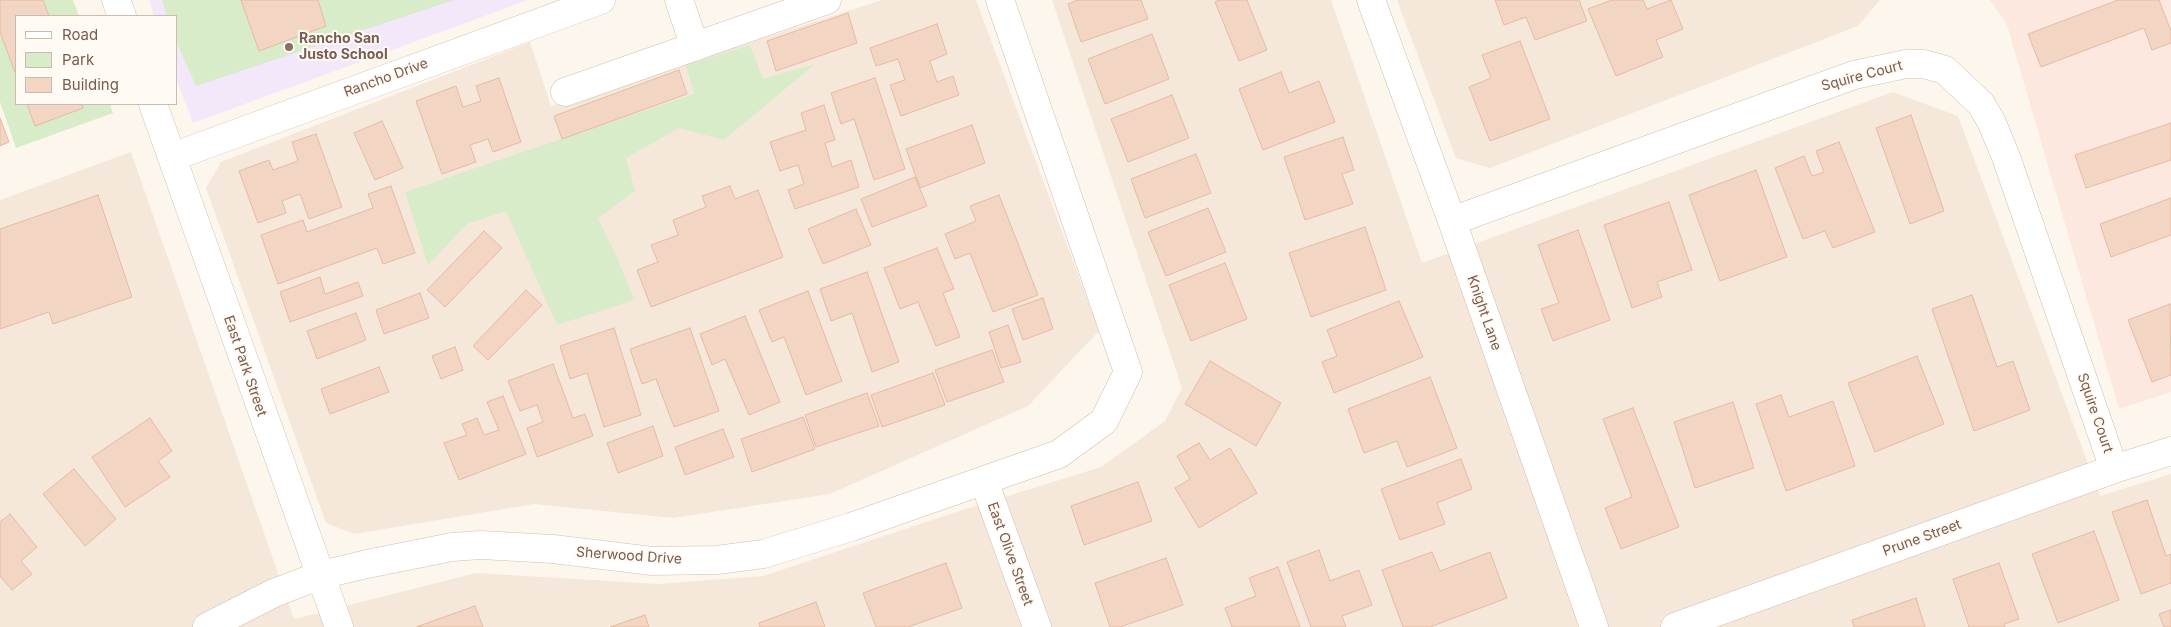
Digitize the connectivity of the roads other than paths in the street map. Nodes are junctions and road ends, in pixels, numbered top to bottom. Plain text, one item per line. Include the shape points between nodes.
1 (116, 0) edge
2 (601, 0) edge
3 (679, 0) edge
4 (827, 0) edge
5 (1000, 0) edge
6 (1371, 0) edge
7 (122, 15) edge
8 (695, 47) junction
9 (565, 92) dead end
10 (153, 105) edge
11 (172, 157) junction
12 (1452, 221) junction
13 (2171, 451) edge
14 (2114, 469) junction
15 (984, 481) junction
16 (321, 575) junction
17 (207, 627) edge
18 (338, 627) edge
19 (1036, 627) edge
20 (1594, 627) edge
21 (1675, 627) edge

1 - 7 street
2 - 11 street, Rancho Drive
3 - 8 street
4 - 8 street
5 - 15 street, Sherwood Drive via 1128,372 1104,421 1058,454
6 - 12 street, Knight Lane
8 - 9 street
10 - 11 street, East Park Street
11 - 16 street, East Park Street
12 - 14 street, Squire Court via 1854,75 1906,64 1924,64 1945,70 1981,104 1992,124 2010,167
12 - 20 street, Knight Lane
13 - 14 street, Prune Street
14 - 21 street, Prune Street
15 - 16 street, Sherwood Drive via 763,554 717,560 652,561 553,549 481,545 443,549
15 - 19 street, East Olive Street
16 - 17 street, Sherwood Drive via 274,593
16 - 18 street, East Park Street

